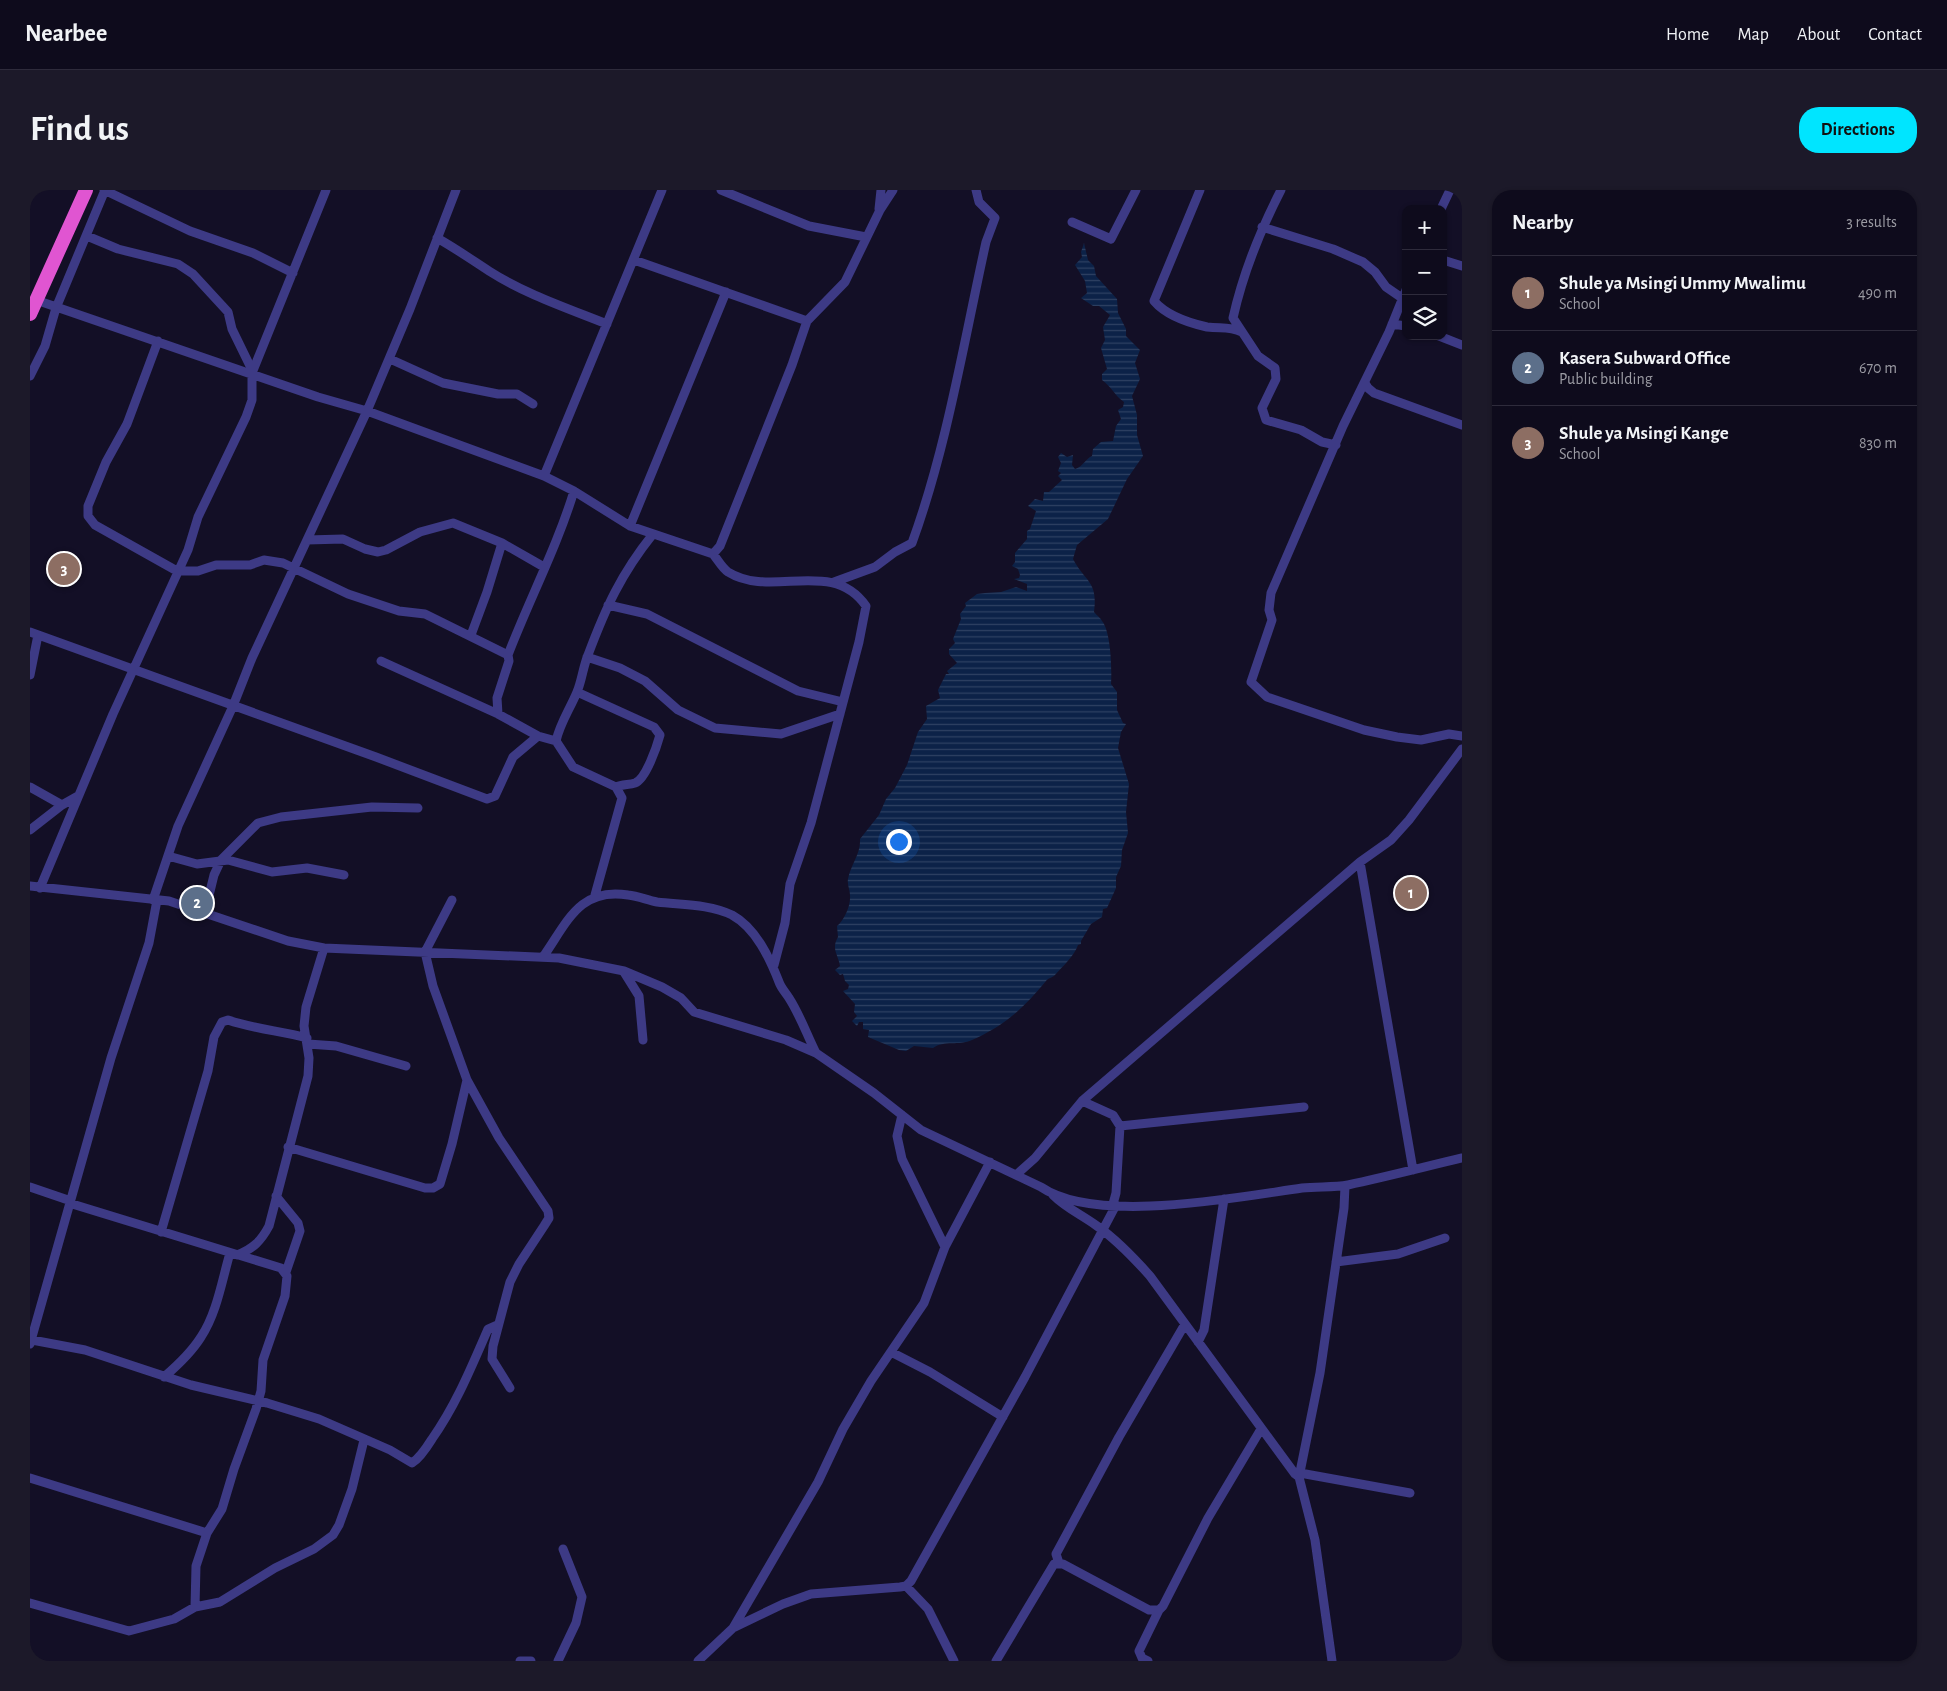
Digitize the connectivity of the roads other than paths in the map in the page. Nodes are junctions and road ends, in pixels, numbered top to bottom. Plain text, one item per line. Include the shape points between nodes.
1 (86, 190) edge
2 (105, 190) edge
3 (326, 190) edge
4 (456, 190) edge
5 (662, 190) edge
6 (721, 190) edge
7 (882, 190) edge
8 (893, 190) edge
9 (976, 190) edge
10 (1136, 190) edge
11 (1200, 190) edge
12 (1281, 190) edge
13 (1450, 190) edge
14 (1443, 205) edge
15 (880, 210) junction
16 (1072, 222) dead end
17 (1262, 228) junction
18 (87, 236) junction
19 (866, 237) junction
20 (437, 238) junction
21 (634, 260) junction
22 (1447, 261) edge
23 (1462, 266) edge
24 (293, 273) junction
25 (726, 292) junction
26 (1402, 293) edge
27 (1404, 295) edge
28 (36, 300) junction
29 (56, 308) junction
30 (30, 314) edge
31 (807, 321) junction
32 (607, 324) junction
33 (1392, 324) junction
34 (1402, 325) edge
35 (1242, 332) junction
36 (1447, 339) edge
37 (158, 341) junction
38 (1462, 345) edge
39 (390, 359) junction
40 (253, 372) junction
41 (30, 376) edge
42 (1366, 383) junction
43 (533, 404) dead end
44 (368, 410) junction
45 (1462, 425) edge
46 (1336, 445) junction
47 (544, 476) junction
48 (574, 491) junction
49 (630, 526) junction
50 (653, 534) junction
51 (307, 540) junction
52 (502, 543) junction
53 (713, 554) junction
54 (294, 567) junction
55 (544, 567) junction
56 (178, 572) junction
57 (834, 582) junction
58 (608, 605) junction
59 (34, 634) edge
60 (471, 635) junction
61 (508, 655) junction
62 (587, 657) junction
63 (381, 661) dead end
64 (133, 670) junction
65 (30, 675) edge
66 (577, 692) junction
67 (843, 702) junction
68 (233, 706) junction
69 (498, 714) junction
70 (840, 714) junction
71 (538, 736) junction
72 (1462, 736) edge
73 (556, 741) junction
74 (1462, 749) edge
75 (30, 787) edge
76 (616, 787) junction
77 (78, 796) junction
78 (62, 805) junction
79 (418, 808) dead end
80 (30, 830) edge
81 (168, 856) junction
82 (221, 860) junction
83 (1360, 862) junction
84 (344, 875) dead end
85 (33, 889) edge
86 (595, 895) junction
87 (155, 900) junction
88 (452, 900) dead end
89 (205, 912) junction
90 (324, 948) junction
91 (426, 952) junction
92 (543, 957) junction
93 (774, 965) junction
94 (624, 972) junction
95 (643, 1040) dead end
96 (308, 1041) junction
97 (816, 1053) junction
98 (406, 1066) dead end
99 (467, 1080) junction
100 (1082, 1101) junction
101 (1304, 1107) dead end
102 (902, 1115) junction
103 (1120, 1126) junction
104 (288, 1147) junction
105 (1462, 1158) edge
106 (990, 1162) junction
107 (1413, 1170) junction
108 (1016, 1175) junction
109 (1345, 1186) junction
110 (30, 1187) edge
111 (1052, 1195) junction
112 (276, 1196) junction
113 (1224, 1199) junction
114 (70, 1202) junction
115 (1116, 1205) junction
116 (1103, 1231) junction
117 (161, 1232) junction
118 (1445, 1238) dead end
119 (945, 1247) junction
120 (233, 1254) junction
121 (1336, 1262) junction
122 (286, 1272) junction
123 (1185, 1324) junction
124 (498, 1325) junction
125 (31, 1341) edge
126 (1198, 1342) junction
127 (891, 1352) junction
128 (164, 1377) junction
129 (510, 1388) dead end
130 (257, 1402) junction
131 (1003, 1417) junction
132 (1261, 1429) junction
133 (364, 1440) junction
134 (1300, 1475) junction
135 (30, 1478) edge
136 (1410, 1493) dead end
137 (207, 1533) junction
138 (563, 1548) dead end
139 (1058, 1563) junction
140 (906, 1586) junction
141 (30, 1603) edge
142 (195, 1607) junction
143 (1159, 1610) junction
144 (733, 1628) junction
145 (520, 1661) edge
146 (531, 1661) edge
147 (558, 1661) edge
148 (698, 1661) edge
149 (954, 1661) edge
150 (996, 1661) edge
151 (1148, 1661) edge
152 (1332, 1661) edge

1 - 28 highway
2 - 18 street
2 - 24 street via 190,231 253,253
3 - 24 street
4 - 20 street
5 - 21 street
6 - 19 street via 810,226
7 - 15 street
8 - 15 street
9 - 57 street via 979,202 995,218 986,242 922,517 912,543 875,567
10 - 16 street via 1111,238
11 - 35 street via 1154,301 1162,311 1207,327 1229,327
12 - 17 street
13 - 14 street
15 - 19 street
17 - 26 street via 1363,262 1386,287
17 - 35 street via 1238,294 1233,318
18 - 29 street
18 - 40 street via 118,249 178,264 193,274 228,312 232,329
19 - 31 street via 845,282
20 - 32 street via 521,288
20 - 39 street
21 - 25 street
21 - 32 street
22 - 23 street
24 - 40 street
25 - 31 street
25 - 49 street
27 - 33 street
28 - 29 street
28 - 30 highway
29 - 37 street
29 - 41 street via 45,346
31 - 53 street via 720,546
32 - 47 street
33 - 34 street
33 - 42 street
35 - 46 street via 1258,356 1275,368 1276,378 1262,408 1266,420
36 - 38 street
37 - 40 street
37 - 56 street via 127,424 88,506 88,516 95,524
39 - 43 street via 443,383 498,394 517,394
39 - 44 street
40 - 44 street via 318,397
40 - 56 street via 252,400 246,417 198,517
42 - 45 street via 1374,393
42 - 46 street
44 - 47 street
44 - 51 street
46 - 72 street via 1272,593 1269,610 1272,620 1252,682 1267,697 1364,730 1422,740 1449,734
47 - 48 street
48 - 49 street
48 - 55 street via 564,524
49 - 50 street
50 - 53 street
50 - 58 street via 624,572
51 - 52 street via 343,539 378,552 420,532 453,523
51 - 54 street
52 - 55 street
52 - 60 street
53 - 57 street via 726,571 751,582 791,579
54 - 56 street via 269,560
54 - 60 street via 348,594 399,611 425,614
54 - 68 street
55 - 61 street
56 - 64 street
57 - 67 street via 861,599 866,606
58 - 62 street
58 - 67 street via 647,614 798,691
59 - 64 street
59 - 65 street
60 - 61 street
61 - 69 street via 497,698
62 - 66 street
62 - 70 street via 645,681 678,710 715,728 781,734
63 - 69 street
64 - 68 street
64 - 77 street
66 - 73 street
66 - 76 street via 654,727 660,735 651,761 640,779 636,783
67 - 70 street
68 - 71 street via 487,799 494,796 513,757
68 - 81 street via 178,826
69 - 71 street
70 - 93 street via 811,822 790,884 786,923
71 - 73 street
73 - 76 street via 573,767
74 - 83 street via 1391,840
75 - 78 street
76 - 86 street via 622,798
77 - 78 street
77 - 85 street
78 - 80 street
79 - 82 street via 372,807 281,817 258,823
81 - 82 street via 196,864
81 - 87 street
82 - 84 street via 249,864 272,872 306,868
82 - 89 street
83 - 100 street
83 - 107 street
85 - 87 street
86 - 92 street via 576,909
86 - 93 street via 628,895 676,902 734,916 754,935
87 - 89 street
87 - 114 street via 149,943 111,1058
88 - 91 street
89 - 90 street via 288,942
90 - 91 street
90 - 96 street via 306,1006 304,1026
91 - 92 street
91 - 99 street via 432,986
92 - 94 street
93 - 97 street via 779,983
94 - 95 street via 639,996
94 - 97 street via 662,987 681,998 694,1012 786,1040
96 - 98 street
96 - 104 street via 308,1076
96 - 117 street via 228,1020 222,1022 214,1037 208,1071
97 - 102 street
99 - 104 street via 440,1184 434,1188
99 - 124 street via 499,1138 548,1211 544,1226 510,1282
100 - 103 street via 1113,1115
100 - 108 street via 1035,1158
101 - 103 street
102 - 106 street via 921,1130
102 - 119 street via 897,1136 902,1159
103 - 115 street via 1113,1204
104 - 112 street
105 - 107 street
106 - 108 street
106 - 119 street
107 - 109 street
108 - 111 street
109 - 113 street
109 - 121 street
110 - 114 street
111 - 115 street
111 - 116 street
112 - 120 street via 269,1226 262,1239 248,1250
112 - 122 street via 298,1223 300,1231
113 - 115 street via 1150,1206
113 - 126 street via 1204,1330
114 - 117 street
114 - 125 street
115 - 116 street
116 - 123 street via 1150,1276
116 - 131 street
117 - 120 street
118 - 121 street via 1398,1254
119 - 127 street via 924,1303
120 - 122 street
120 - 128 street via 204,1331 184,1359
121 - 134 street via 1320,1373
122 - 130 street via 287,1288 264,1360
123 - 126 street
123 - 139 street via 1056,1554
124 - 129 street via 491,1356
124 - 133 street via 488,1329 448,1416 415,1462
125 - 128 street via 84,1350
126 - 132 street
127 - 131 street
127 - 144 street via 842,1429 818,1482
128 - 130 street
130 - 133 street via 319,1419
130 - 137 street via 222,1510
131 - 140 street
132 - 134 street via 1295,1474
132 - 143 street
133 - 142 street via 352,1488 333,1536 220,1602
134 - 136 street
134 - 152 street via 1316,1540
135 - 137 street
137 - 142 street via 196,1566
138 - 147 street via 582,1598 576,1623
139 - 143 street via 1149,1610
139 - 150 street via 1054,1564
140 - 144 street via 811,1594
140 - 149 street via 928,1609
141 - 142 street via 129,1631 174,1619
143 - 151 street via 1139,1651
144 - 148 street
145 - 146 street

